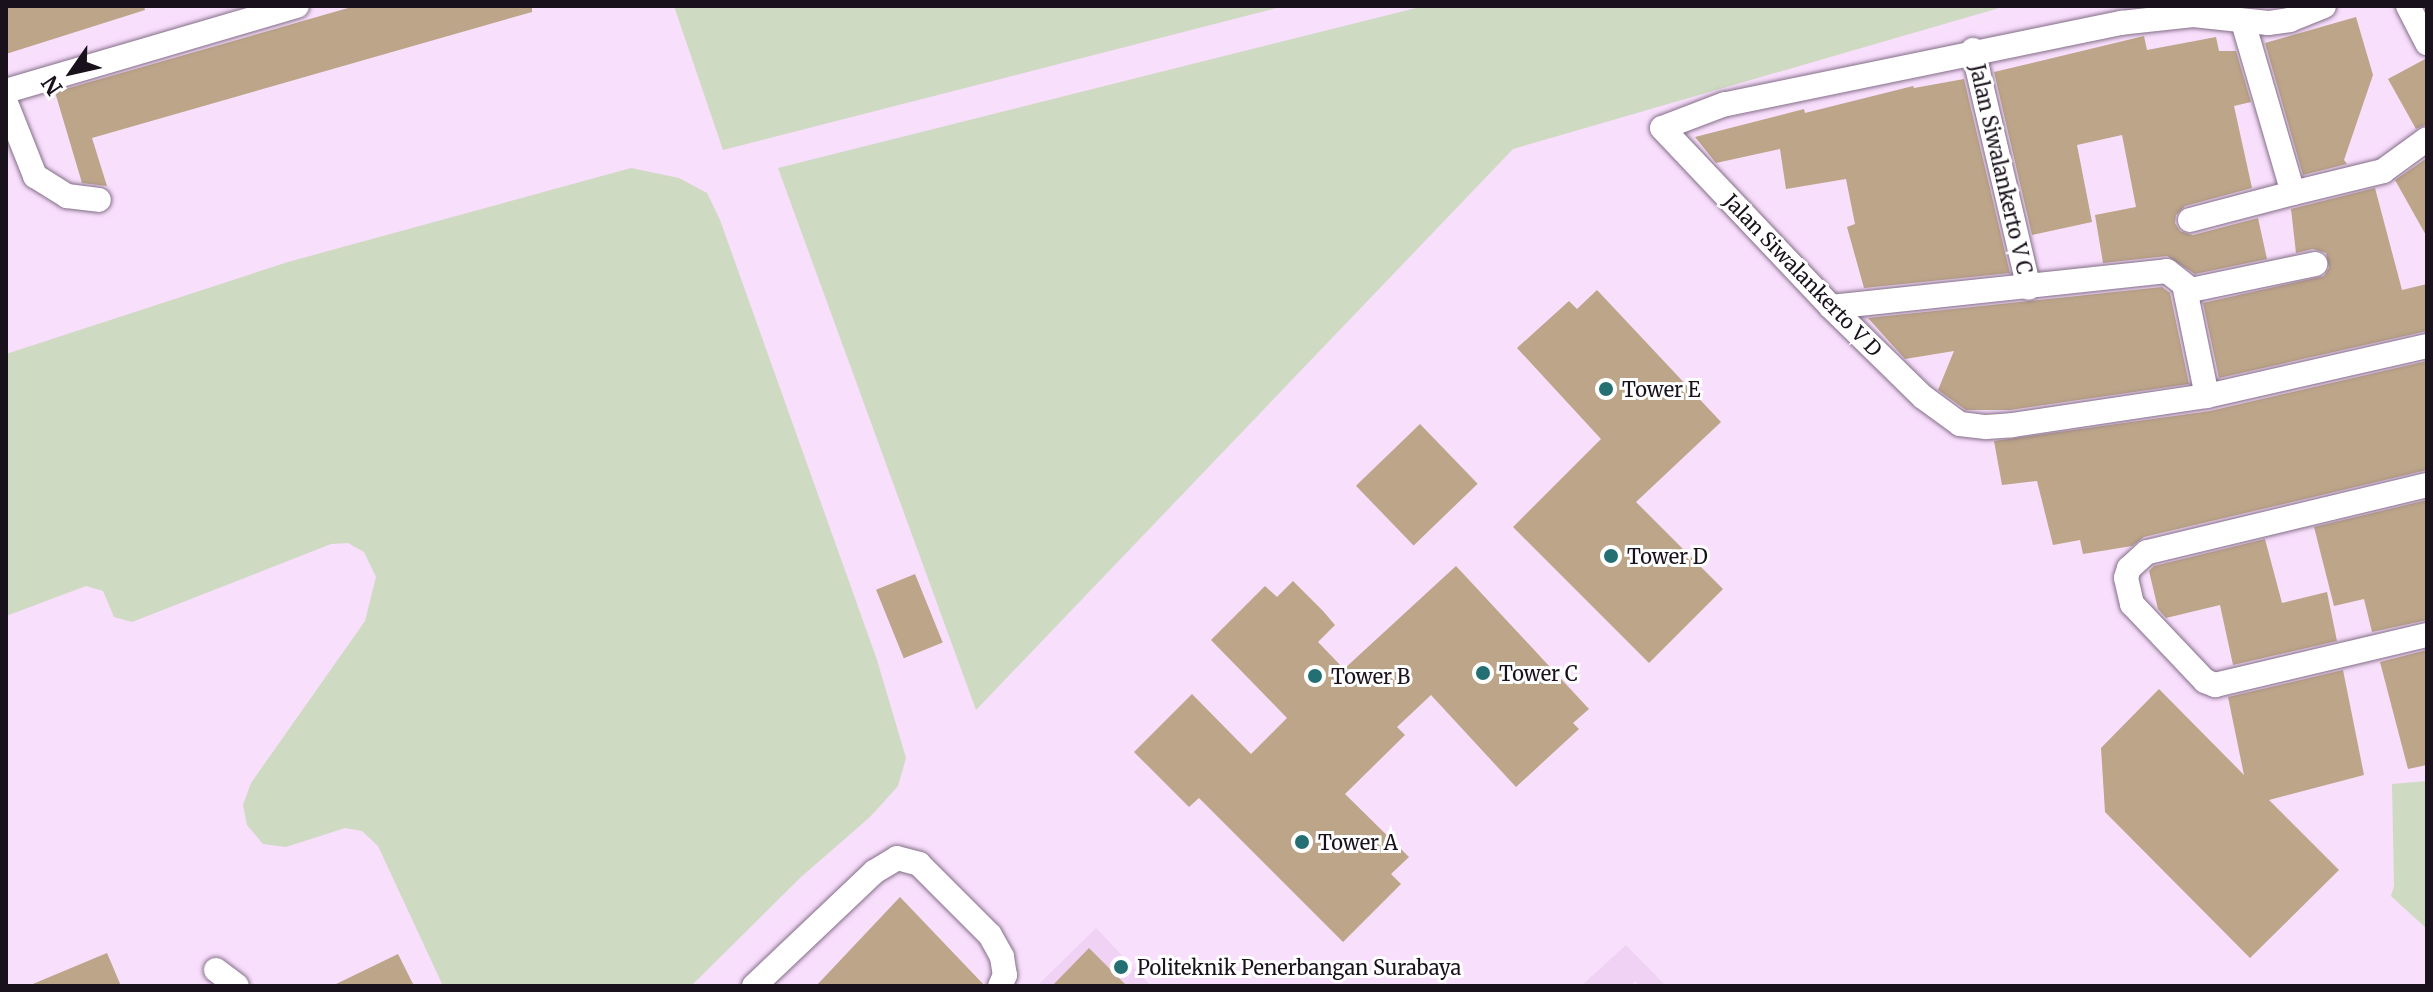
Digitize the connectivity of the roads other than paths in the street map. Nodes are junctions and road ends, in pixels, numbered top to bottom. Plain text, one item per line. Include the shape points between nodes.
1 (297, 6) edge
2 (2324, 6) edge
3 (2408, 6) edge
4 (2243, 22) junction
5 (2427, 43) edge
6 (1973, 50) junction
7 (6, 91) edge
8 (6, 103) edge
9 (2427, 139) edge
10 (2293, 193) junction
11 (99, 200) dead end
12 (2190, 220) dead end
13 (2315, 264) dead end
14 (2029, 288) junction
15 (2185, 289) junction
16 (1831, 307) junction
17 (2427, 346) edge
18 (2207, 396) junction
19 (2427, 485) edge
20 (2427, 635) edge
21 (216, 970) dead end
22 (756, 985) edge
23 (237, 986) edge
24 (1000, 986) edge

1 - 7 street
2 - 4 street via 2290,20
3 - 5 street
4 - 6 street via 2175,15
4 - 10 street
6 - 14 street, Jalan Siwalankerto V C
6 - 16 street, Jalan Siwalankerto V D via 1725,104 1662,128
8 - 11 street via 35,176 67,196
9 - 10 street via 2383,171
10 - 12 street
13 - 15 street
14 - 15 street via 2167,271
14 - 16 street
15 - 18 street
16 - 18 street, Jalan Siwalankerto V D via 1949,418 1986,427
17 - 18 street
19 - 20 street via 2147,552 2126,578 2132,604 2205,681 2215,685
21 - 23 street
22 - 24 street via 874,872 897,858 919,864 990,935 1002,957 1005,975

